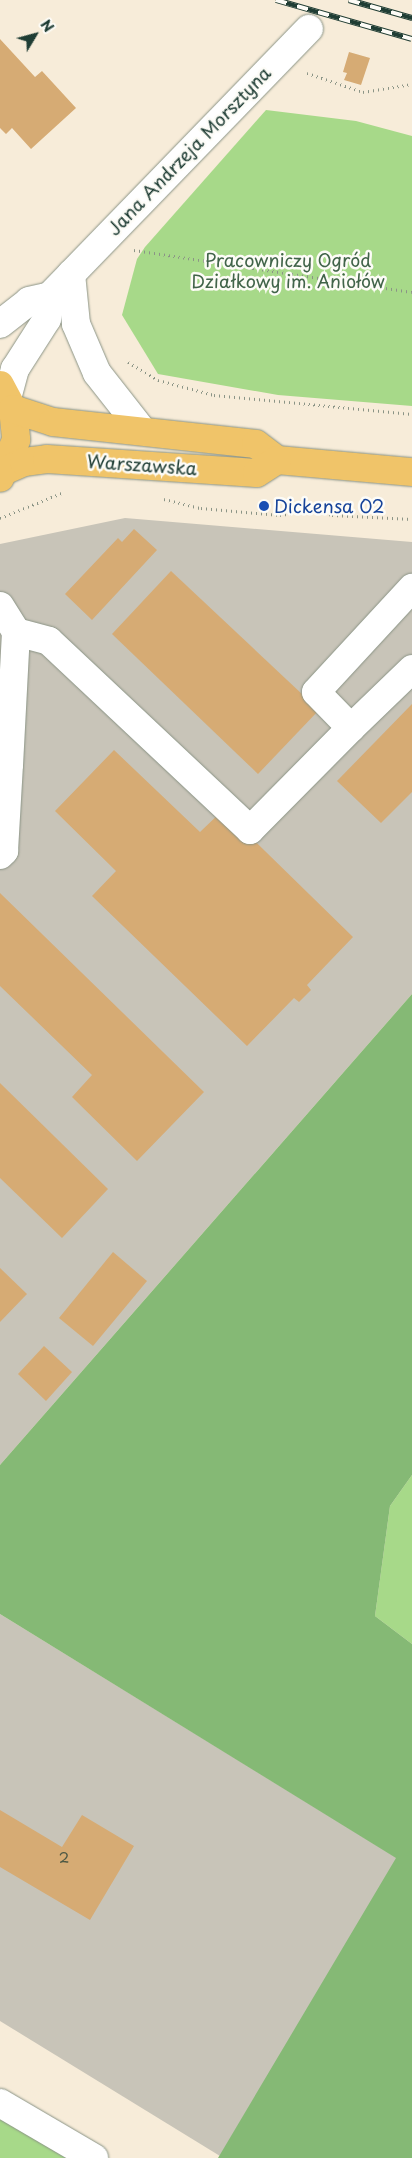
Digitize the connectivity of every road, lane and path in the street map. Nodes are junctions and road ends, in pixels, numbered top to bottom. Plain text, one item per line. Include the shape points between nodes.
1 (309, 29) dead end
2 (276, 62) junction
3 (412, 84) edge
4 (107, 236) junction
5 (71, 274) junction
6 (412, 292) edge
7 (50, 296) junction
8 (0, 324) edge
9 (97, 373) junction
10 (7, 396) edge
11 (412, 414) edge
12 (141, 429) junction
13 (277, 460) junction
14 (412, 472) edge
15 (3, 474) edge
16 (66, 492) dead end
17 (158, 497) dead end
18 (0, 518) edge
19 (412, 519) edge
20 (412, 588) edge
21 (0, 606) edge
22 (16, 632) junction
23 (412, 669) edge
24 (350, 728) junction
25 (4, 768) edge
26 (0, 855) edge
27 (0, 2102) edge
28 (94, 2158) edge

1 - 2 street, Jana Andrzeja Morsztyna
2 - 3 path via 363,92
2 - 4 street, Jana Andrzeja Morsztyna
4 - 5 street, Jana Andrzeja Morsztyna
4 - 6 path via 141,253
5 - 7 street, Jana Andrzeja Morsztyna
5 - 9 street via 76,324
7 - 8 street, Jana Andrzeja Morsztyna via 29,301
7 - 10 street via 46,319 15,369
9 - 11 path via 123,358 158,380 214,395
9 - 12 street
10 - 12 main road, Warszawska via 53,422
10 - 15 main road via 16,440
12 - 13 main road, Warszawska via 256,444
13 - 14 main road
13 - 15 main road, Warszawska via 256,473 47,459 24,462
16 - 18 path via 56,493
17 - 19 path via 201,508 280,515 315,510 332,515
20 - 24 street via 316,692
21 - 22 street
22 - 24 street via 50,640 250,830
22 - 25 street
23 - 24 street
25 - 26 street via 4,851
27 - 28 street

